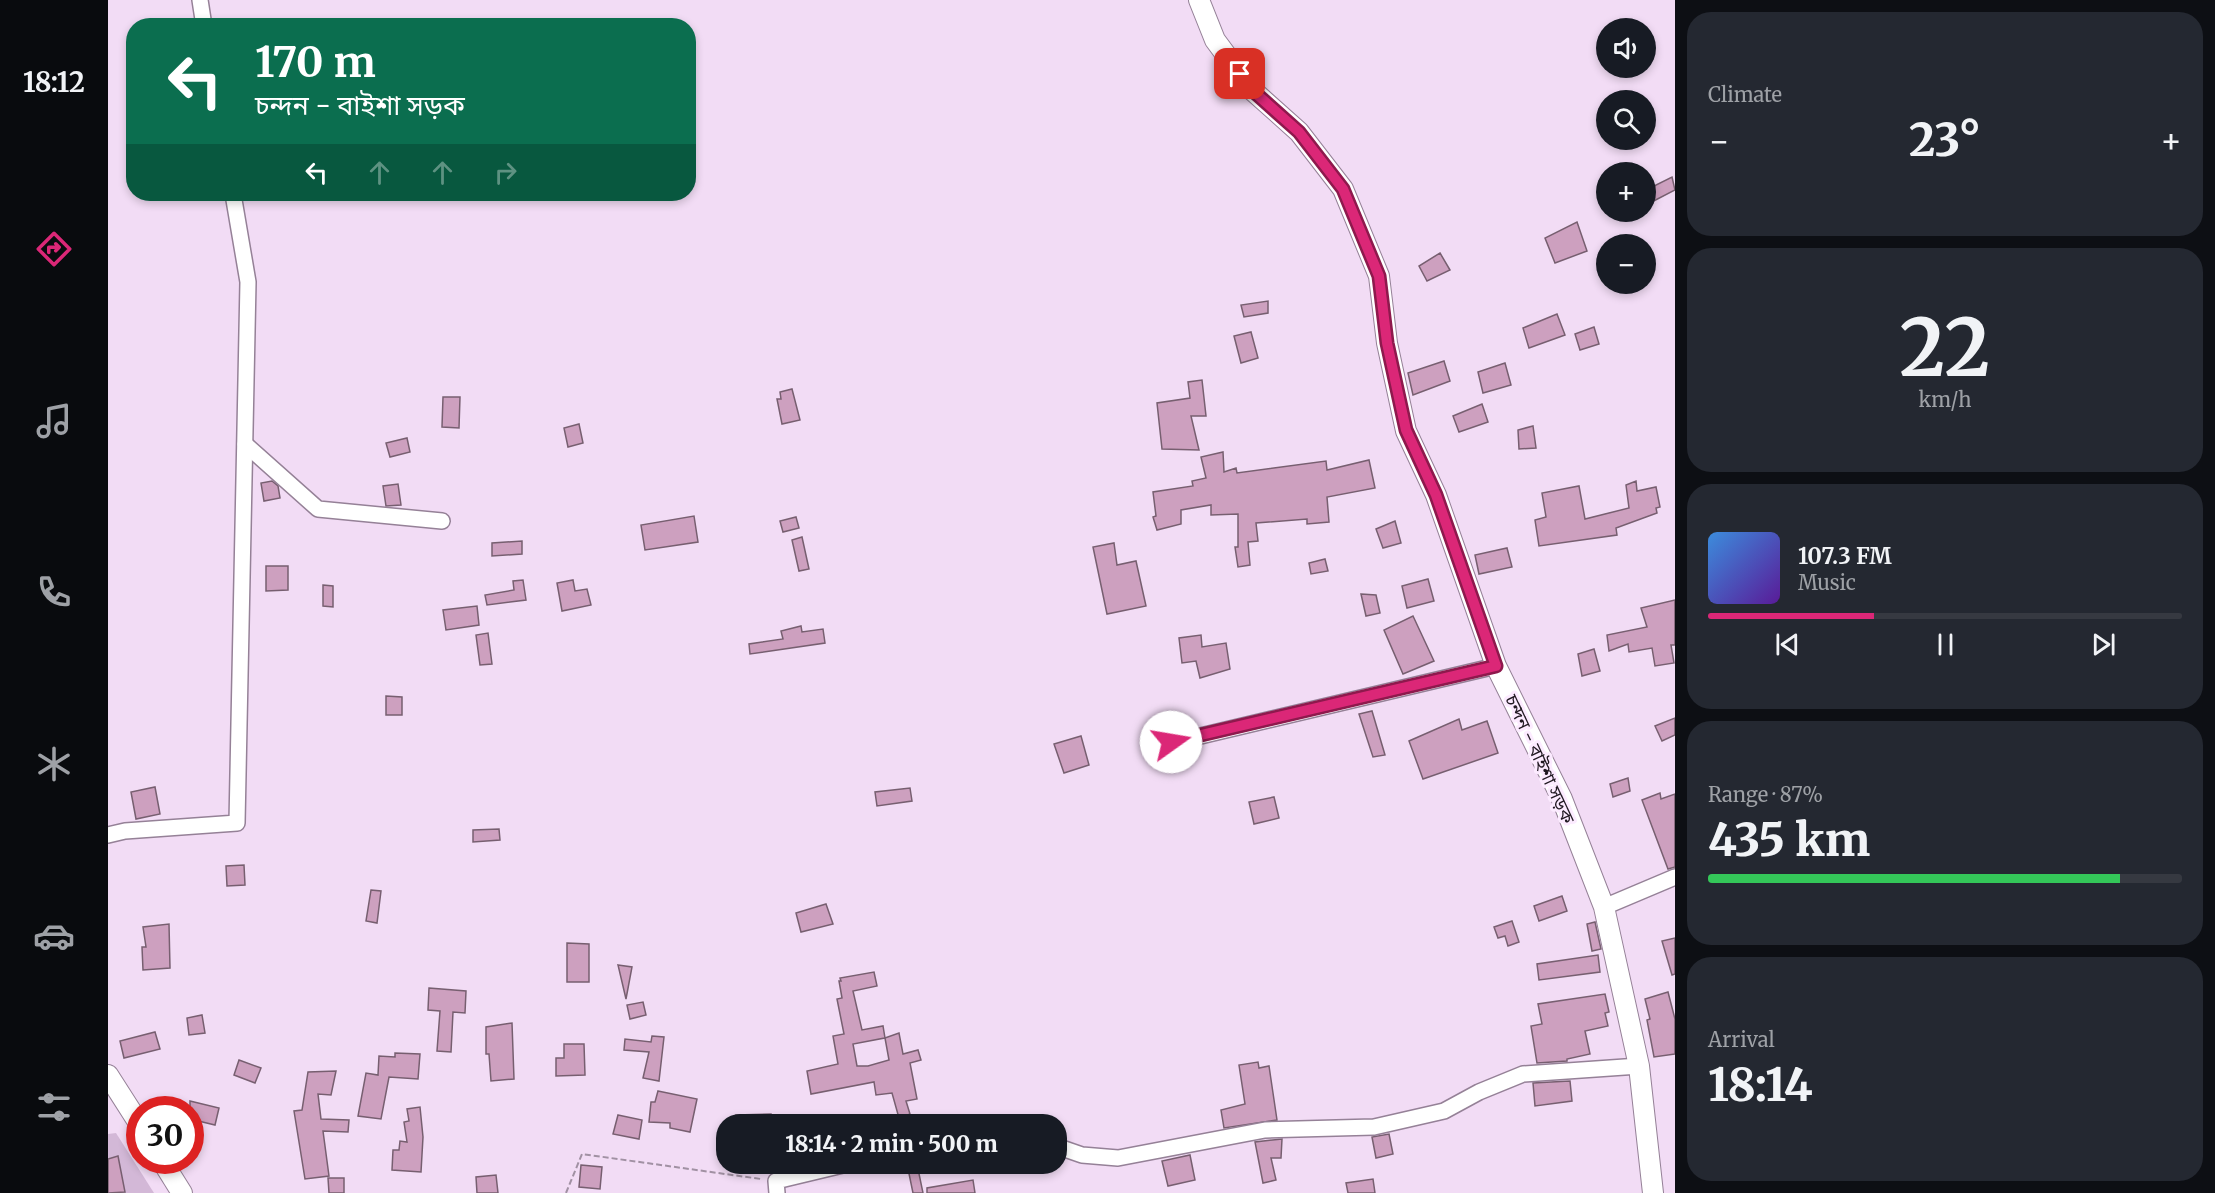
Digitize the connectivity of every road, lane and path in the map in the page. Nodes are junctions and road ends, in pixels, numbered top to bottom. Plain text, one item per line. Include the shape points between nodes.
1 (200, 0) edge
2 (1199, 0) edge
3 (203, 18) edge
4 (234, 201) edge
5 (245, 444) junction
6 (442, 521) dead end
7 (1496, 666) junction
8 (1171, 742) dead end
9 (108, 836) edge
10 (1675, 877) edge
11 (1604, 906) junction
12 (1639, 1066) junction
13 (108, 1075) edge
14 (126, 1103) edge
15 (1067, 1150) edge
16 (170, 1174) edge
17 (816, 1174) edge
18 (776, 1187) edge
19 (182, 1193) edge
20 (566, 1193) edge
21 (1653, 1193) edge

1 - 3 street
2 - 7 main road, চন্দন - বাইশা সড়ক via 1215,40 1252,90 1299,132 1343,189 1379,276 1387,343 1406,430 1436,495
4 - 5 street via 248,282
5 - 6 street via 318,509
5 - 9 street via 237,823 125,831
7 - 8 street
7 - 11 main road, চন্দন - বাইশা সড়ক via 1562,799
10 - 11 street
11 - 12 main road, চন্দন - বাইশা সড়ক
12 - 15 street via 1523,1074 1444,1111 1374,1127 1265,1130 1118,1158
12 - 21 main road, চন্দন - বাইশা সড়ক
13 - 14 main road
16 - 19 main road
17 - 18 street
18 - 20 path via 582,1154

